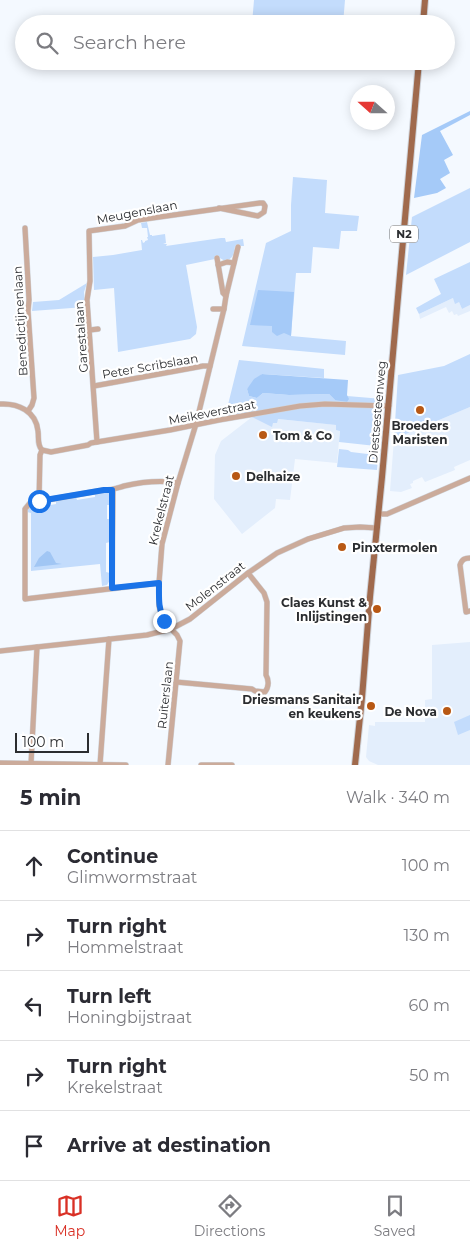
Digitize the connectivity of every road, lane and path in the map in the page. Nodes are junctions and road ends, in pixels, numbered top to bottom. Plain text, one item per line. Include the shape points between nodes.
1 (425, 0) edge
2 (424, 15) edge
3 (418, 70) edge
4 (250, 204) junction
5 (219, 208) junction
6 (248, 214) junction
7 (25, 228) dead end
8 (89, 231) joint
9 (238, 247) dead end
10 (217, 258) dead end
11 (234, 263) junction
12 (218, 265) junction
13 (226, 296) junction
14 (213, 309) dead end
15 (224, 309) junction
16 (98, 329) dead end
17 (90, 330) junction
18 (210, 366) junction
19 (94, 386) junction
20 (0, 404) edge
21 (389, 406) junction
22 (28, 411) junction
23 (196, 424) junction
24 (98, 442) junction
25 (42, 450) junction
26 (470, 478) edge
27 (178, 483) junction
28 (112, 490) junction
29 (39, 501) junction
30 (378, 514) junction
31 (377, 528) junction
32 (470, 558) edge
33 (248, 573) junction
34 (159, 583) junction
35 (112, 588) junction
36 (468, 611) edge
37 (466, 618) dead end
38 (171, 630) junction
39 (108, 639) junction
40 (38, 647) junction
41 (0, 651) edge
42 (176, 682) junction
43 (0, 763) edge
44 (31, 764) edge
45 (100, 765) edge
46 (126, 765) edge
47 (168, 765) edge
48 (201, 765) edge
49 (232, 765) edge
50 (355, 765) edge

1 - 2 main road
3 - 21 main road, Diestsesteenweg / N2
4 - 5 street, Meugenslaan
4 - 6 street
4 - 6 street via 263,203 265,208 259,215
5 - 6 street, Meugenslaan
5 - 8 street, Meugenslaan
7 - 22 street, Benedictijnenlaan via 34,398
8 - 17 street, Garestalaan
9 - 11 street, Krekelstraat
10 - 12 street
11 - 12 street
11 - 13 street, Krekelstraat
12 - 13 street
13 - 15 street, Krekelstraat
14 - 15 street
15 - 18 street, Krekelstraat
16 - 17 street
17 - 19 street, Garestalaan
18 - 19 street, Peter Scribslaan
18 - 23 street, Krekelstraat
19 - 24 street, Garestalaan
20 - 22 street via 15,405
21 - 23 street, Meikeverstraat via 300,406
21 - 30 main road, Diestsesteenweg / N2
22 - 25 street via 36,424
23 - 24 street, Meikeverstraat
23 - 27 street, Krekelstraat
24 - 25 street, Meikeverstraat via 51,452
25 - 29 street
26 - 30 street via 387,514
27 - 28 street via 156,481
27 - 34 street, Krekelstraat via 162,544
28 - 29 street
28 - 35 street
29 - 35 street via 30,502 25,508 25,599
30 - 31 main road, Diestsesteenweg / N2
31 - 33 street, Molenstraat via 344,528 320,535 277,553
31 - 50 main road, Diestsesteenweg / N2
32 - 36 street via 460,564
33 - 38 street, Molenstraat
33 - 42 street via 264,592 267,602 268,689 265,692
34 - 35 street
34 - 38 street, Krekelstraat via 159,606
36 - 37 street
38 - 39 street, Molenstraat
38 - 42 street, Ruiterslaan via 180,641
39 - 40 street, Molenstraat
39 - 45 street
40 - 41 street, Molenstraat
40 - 44 street
42 - 47 street, Ruiterslaan
43 - 44 street
44 - 45 street
45 - 46 street
48 - 49 street

